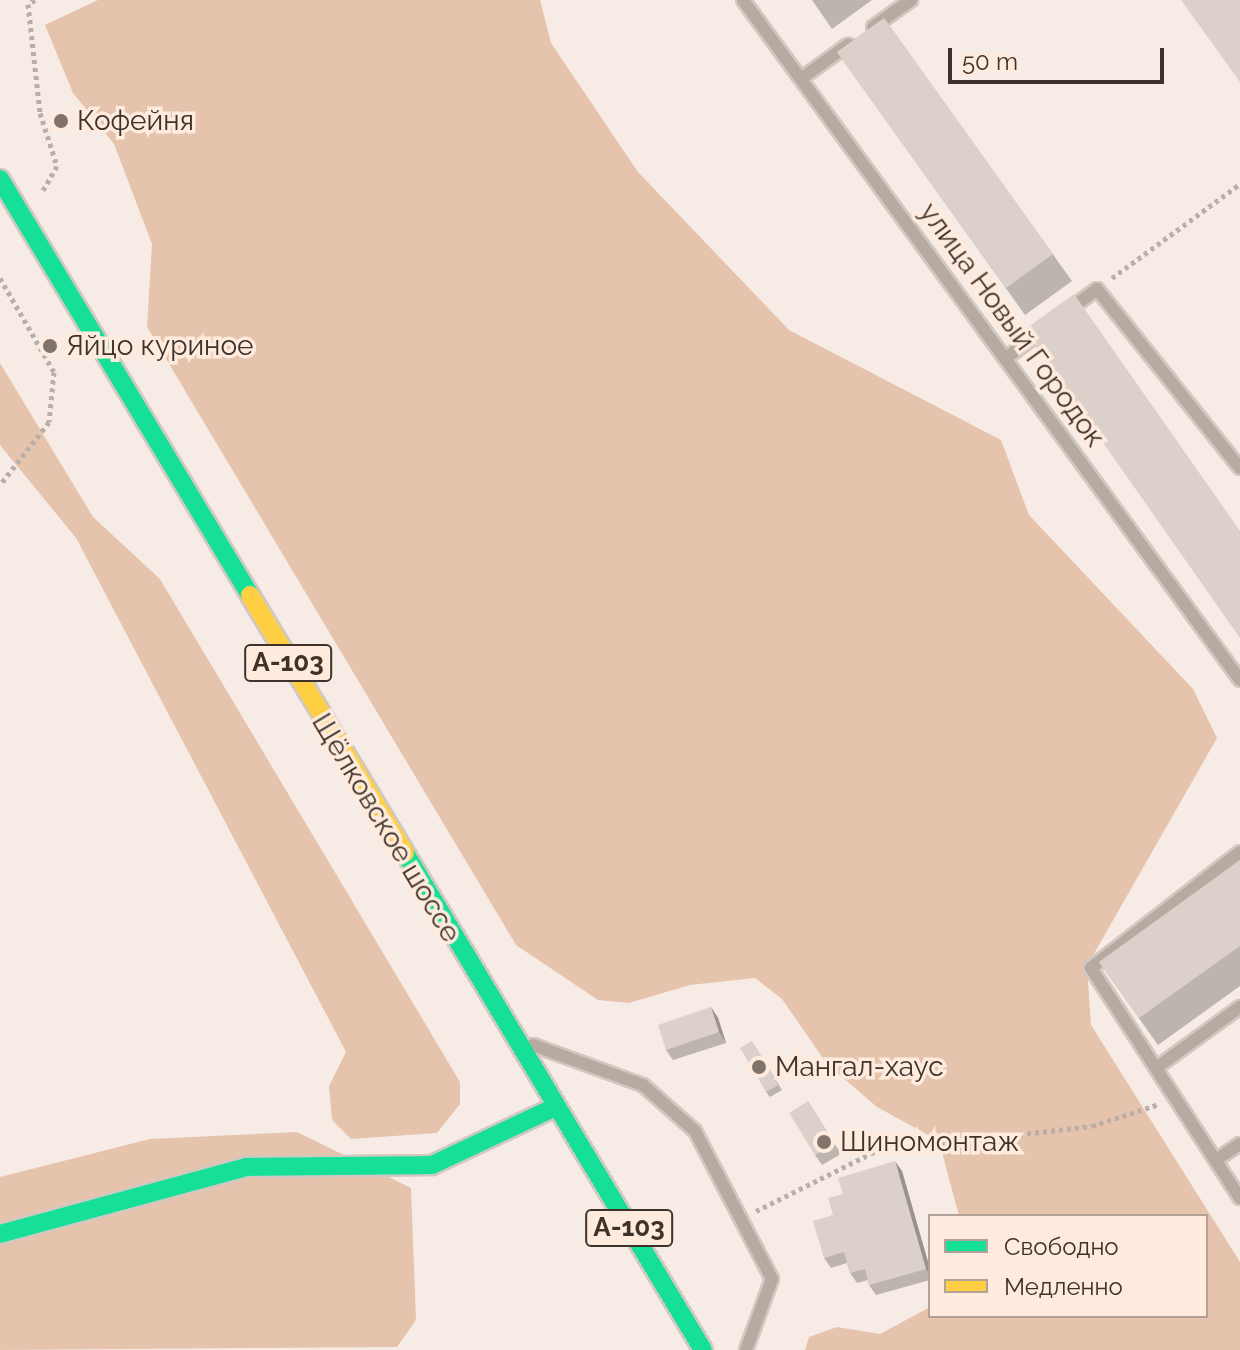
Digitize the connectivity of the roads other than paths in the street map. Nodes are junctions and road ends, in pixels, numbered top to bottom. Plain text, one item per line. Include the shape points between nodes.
1 (743, 0) edge
2 (911, 0) edge
3 (802, 78) junction
4 (0, 179) edge
5 (1006, 358) junction
6 (1240, 468) edge
7 (1240, 680) edge
8 (1240, 852) edge
9 (1240, 1007) edge
10 (510, 1036) junction
11 (1156, 1068) junction
12 (555, 1107) junction
13 (1240, 1144) edge
14 (1216, 1160) junction
15 (1240, 1198) edge
16 (0, 1234) edge
17 (703, 1350) edge
18 (746, 1350) edge

1 - 3 lane, улица Новый Городок
2 - 3 lane
3 - 5 lane, улица Новый Городок
4 - 10 main road, Щёлковское шоссе / А-103
5 - 6 lane via 1097,289
5 - 7 lane, улица Новый Городок
8 - 11 lane via 1091,968
9 - 11 lane
10 - 12 main road, Щёлковское шоссе / А-103
10 - 18 lane via 643,1085 695,1131 772,1279
11 - 14 lane
12 - 16 main road via 432,1165 246,1167
12 - 17 main road, Щёлковское шоссе / А-103
13 - 14 lane
14 - 15 lane

